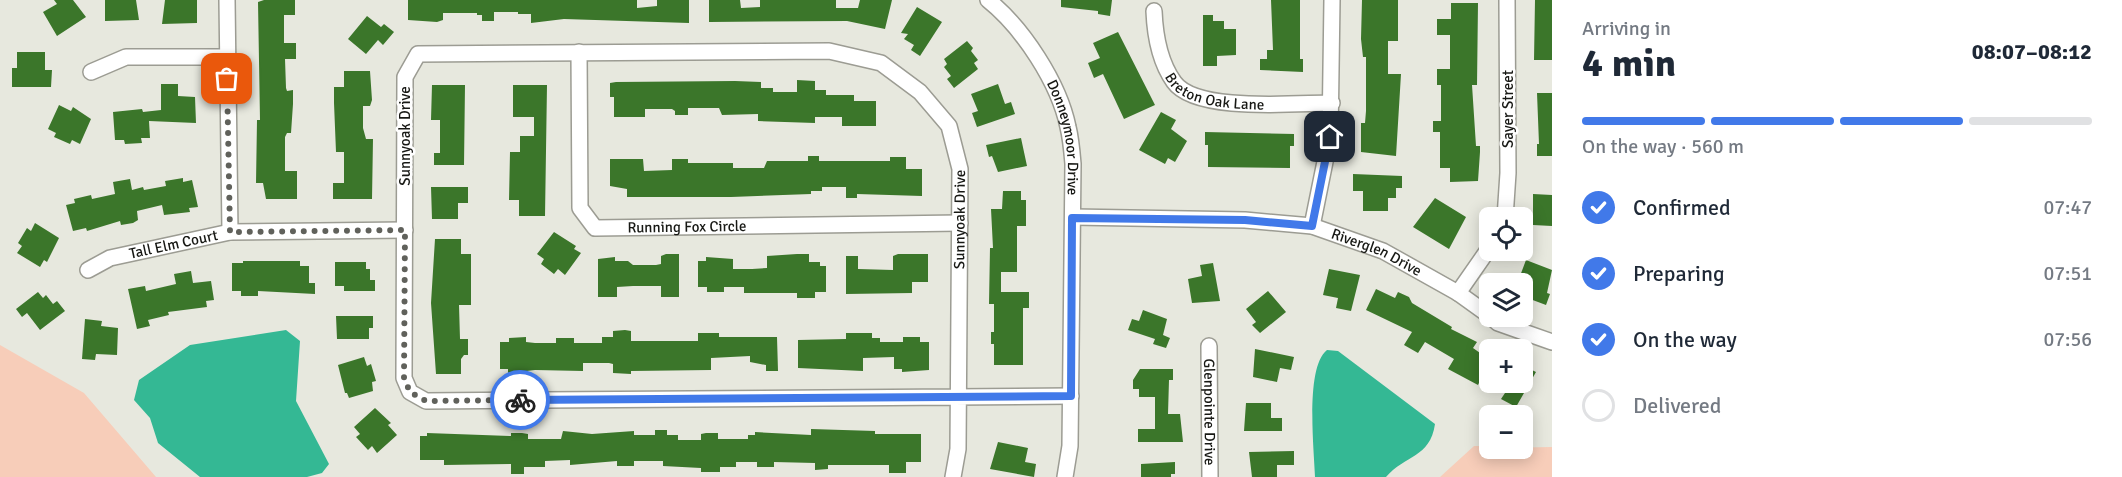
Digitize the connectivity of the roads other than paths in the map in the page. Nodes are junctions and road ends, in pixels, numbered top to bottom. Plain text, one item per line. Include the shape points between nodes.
1 (227, 0) edge
2 (988, 0) edge
3 (1332, 0) edge
4 (1508, 0) edge
5 (1154, 11) dead end
6 (579, 52) junction
7 (227, 57) junction
8 (91, 72) dead end
9 (1332, 103) junction
10 (1506, 207) edge
11 (1072, 218) junction
12 (960, 223) junction
13 (1312, 226) junction
14 (405, 230) junction
15 (230, 232) junction
16 (1480, 261) edge
17 (88, 270) dead end
18 (1458, 293) junction
19 (1479, 308) edge
20 (1509, 327) edge
21 (1552, 342) edge
22 (1209, 346) dead end
23 (1071, 396) junction
24 (959, 398) junction
25 (952, 477) edge
26 (1065, 477) edge
27 (1209, 477) edge

1 - 7 street
2 - 11 street, Donneymoor Drive via 1031,46 1068,126 1074,164
3 - 9 street
4 - 10 street, Sayer Street
5 - 9 street, Breton Oak Lane via 1156,42 1174,83 1194,96 1216,101
6 - 12 street, Sunnyoak Drive via 829,51 881,63 920,92 949,126 960,169
6 - 12 street, Running Fox Circle via 580,208 595,228
6 - 14 street, Sunnyoak Drive via 418,54 405,76
7 - 8 street via 126,57
7 - 15 street
9 - 13 street via 1330,137
11 - 13 street, Riverglen Drive via 1245,220
11 - 23 street, Donneymoor Drive
12 - 24 street, Sunnyoak Drive
13 - 18 street, Riverglen Drive via 1383,252
14 - 15 street, Tall Elm Court
14 - 24 street, Sunnyoak Drive via 404,378 410,392 426,401
15 - 17 street, Tall Elm Court via 110,258
16 - 18 street
18 - 19 street, Riverglen Drive
20 - 21 street, Riverglen Drive
22 - 27 street, Glenpointe Drive
23 - 24 street, Sunnyoak Drive
23 - 26 street, Donneymoor Drive
24 - 25 street, Sunnyoak Drive via 958,449

